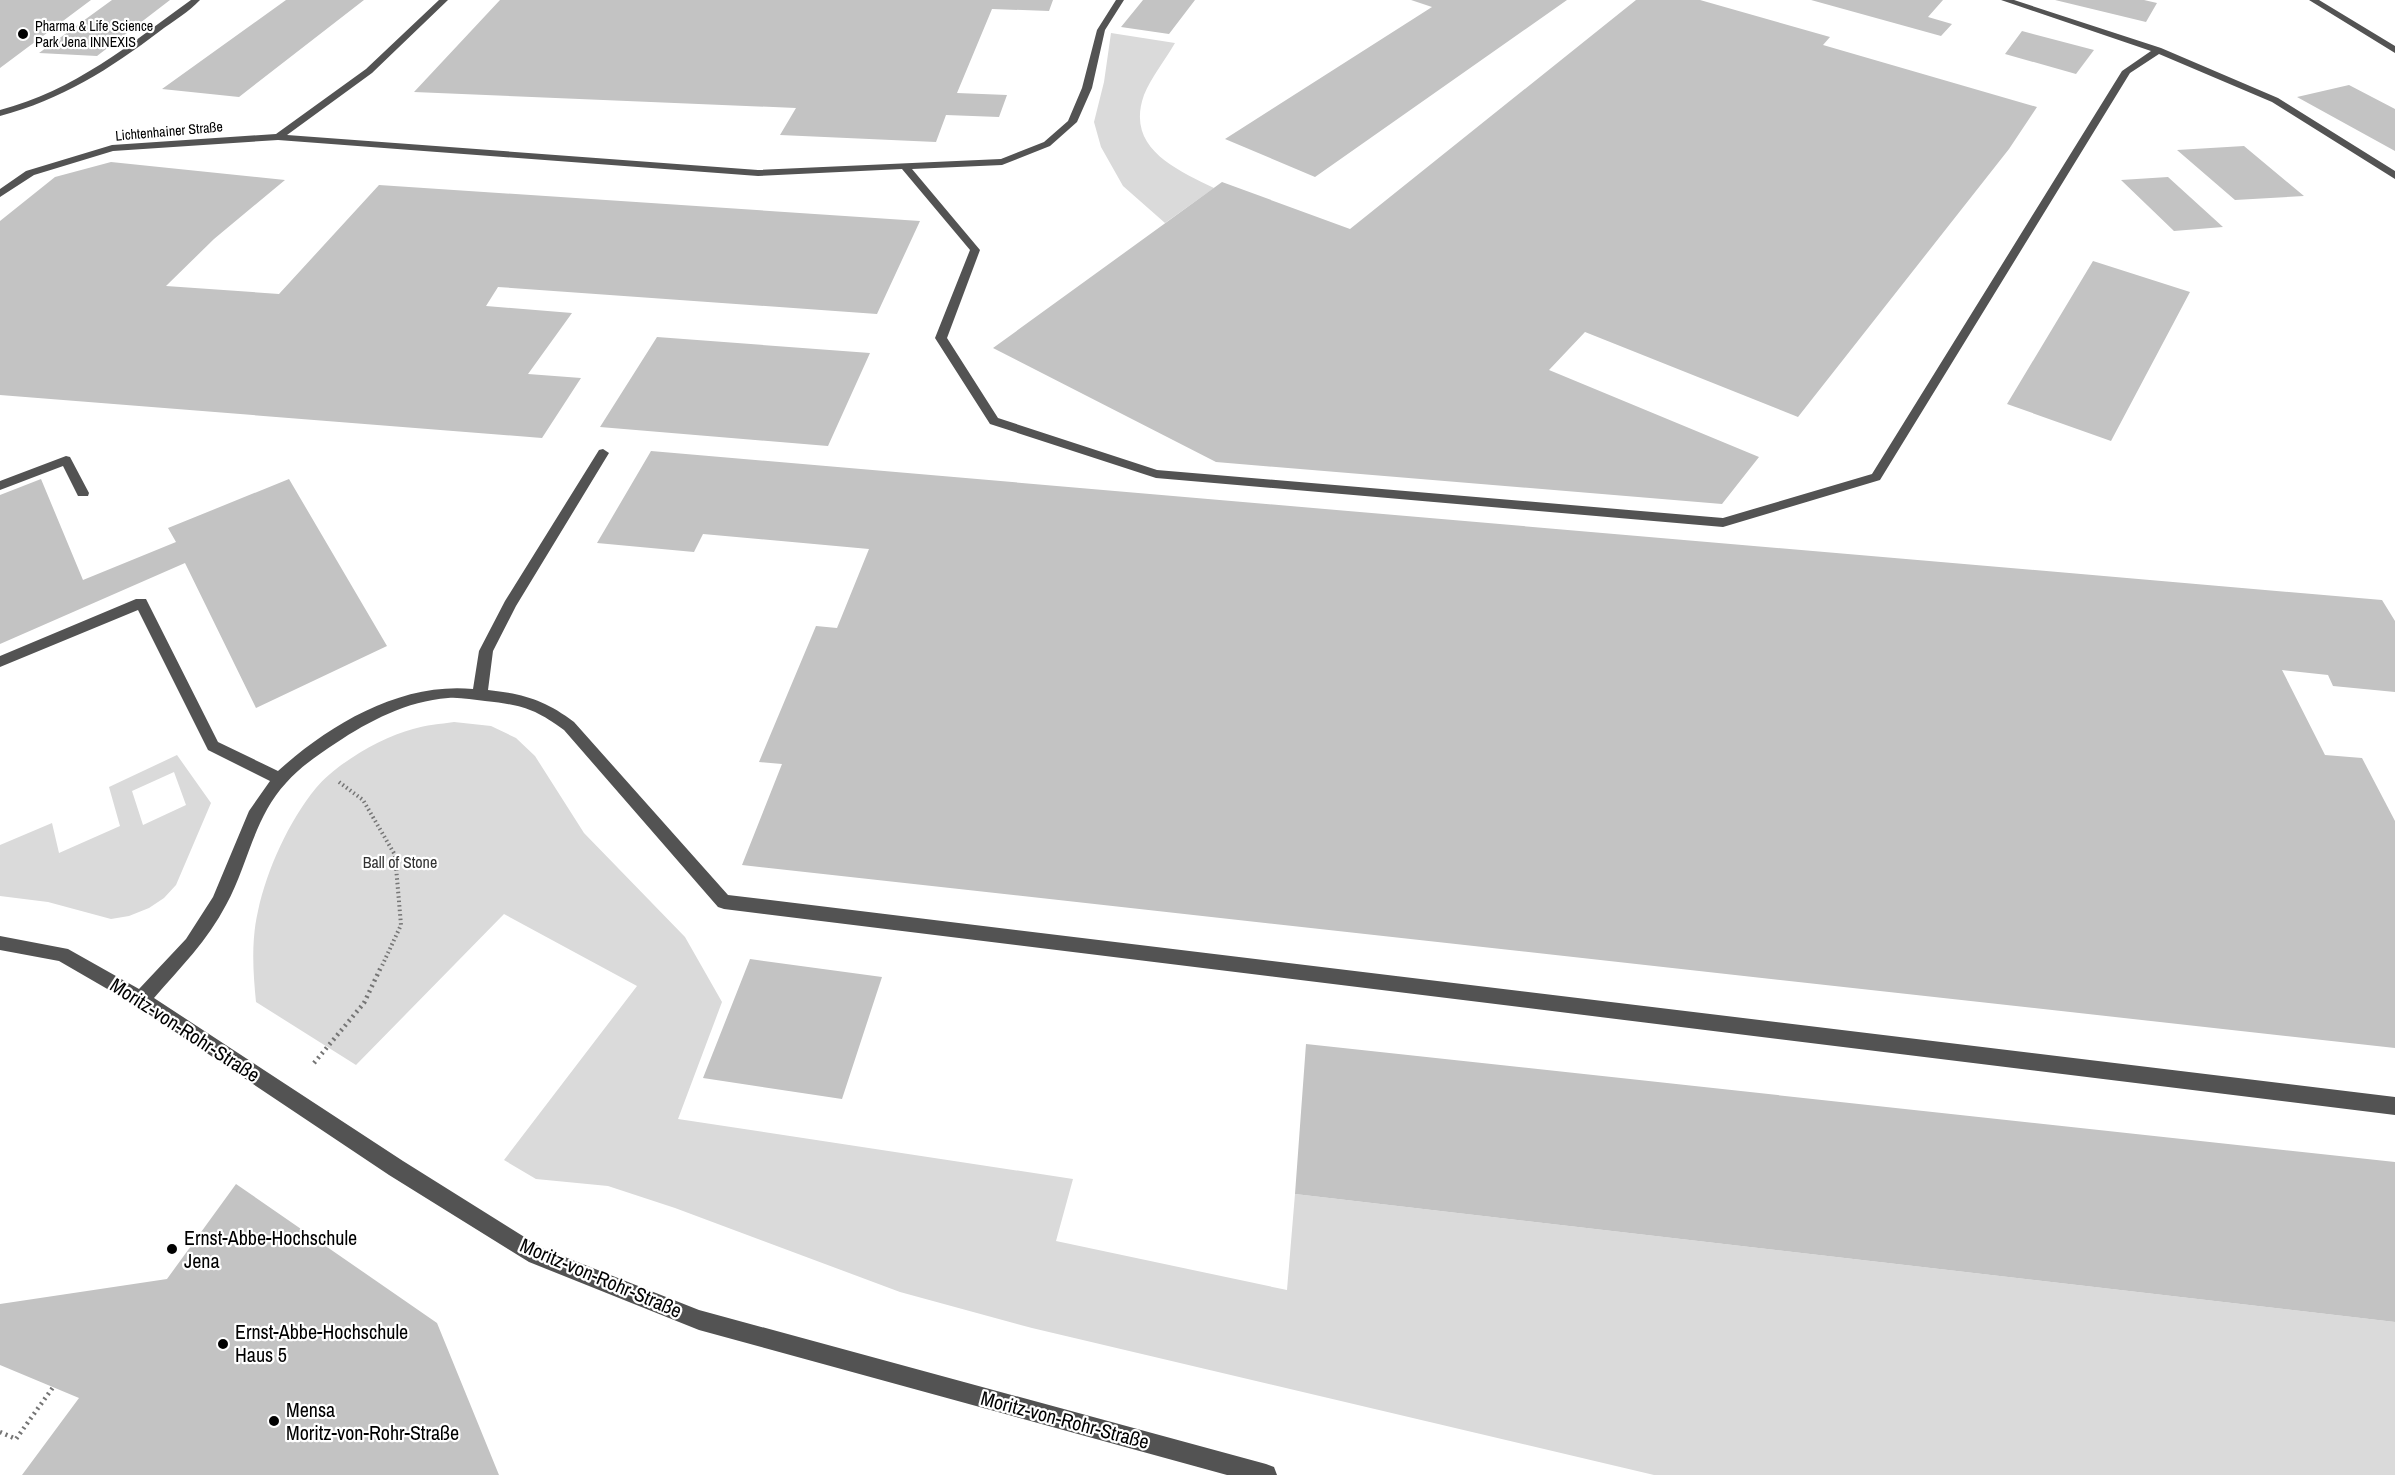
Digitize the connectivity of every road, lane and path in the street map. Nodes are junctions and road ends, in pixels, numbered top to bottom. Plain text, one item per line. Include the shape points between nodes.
1 (196, 0) edge
2 (444, 0) edge
3 (1120, 0) edge
4 (2005, 0) edge
5 (2313, 0) edge
6 (2158, 50) junction
7 (2395, 50) edge
8 (0, 113) edge
9 (278, 137) junction
10 (906, 168) junction
11 (2395, 176) edge
12 (0, 194) edge
13 (603, 453) dead end
14 (0, 486) edge
15 (83, 493) dead end
16 (0, 662) edge
17 (480, 694) junction
18 (304, 757) junction
19 (280, 779) junction
20 (0, 943) edge
21 (141, 999) junction
22 (286, 1096) junction
23 (2395, 1106) edge
24 (54, 1386) dead end
25 (0, 1432) edge
26 (1266, 1475) edge

1 - 8 street via 86,79 56,95
2 - 9 street via 369,71
3 - 10 street, Lichtenhainer Straße via 1101,30 1086,88 1072,122 1047,144 1002,162
4 - 6 street
5 - 7 street
6 - 10 street via 2127,71 1876,477 1723,523 1156,474 994,421 941,338 975,250
6 - 11 street via 2275,100
9 - 10 street, Lichtenhainer Straße via 758,173
9 - 12 street, Lichtenhainer Straße via 112,148 30,173
13 - 17 street via 486,651
14 - 15 street via 66,460
16 - 19 street via 141,603 213,746
17 - 18 street via 450,692 416,697 384,709
17 - 23 street via 520,699 548,710 569,726 724,902
18 - 19 street
18 - 22 path via 363,800 395,855 401,925 364,1003
19 - 21 street via 257,811 220,901 192,944
20 - 21 street, Moritz-von-Rohr-Straße via 62,954
21 - 22 street, Moritz-von-Rohr-Straße
22 - 26 street, Moritz-von-Rohr-Straße via 536,1255 699,1320
24 - 25 path via 16,1439

